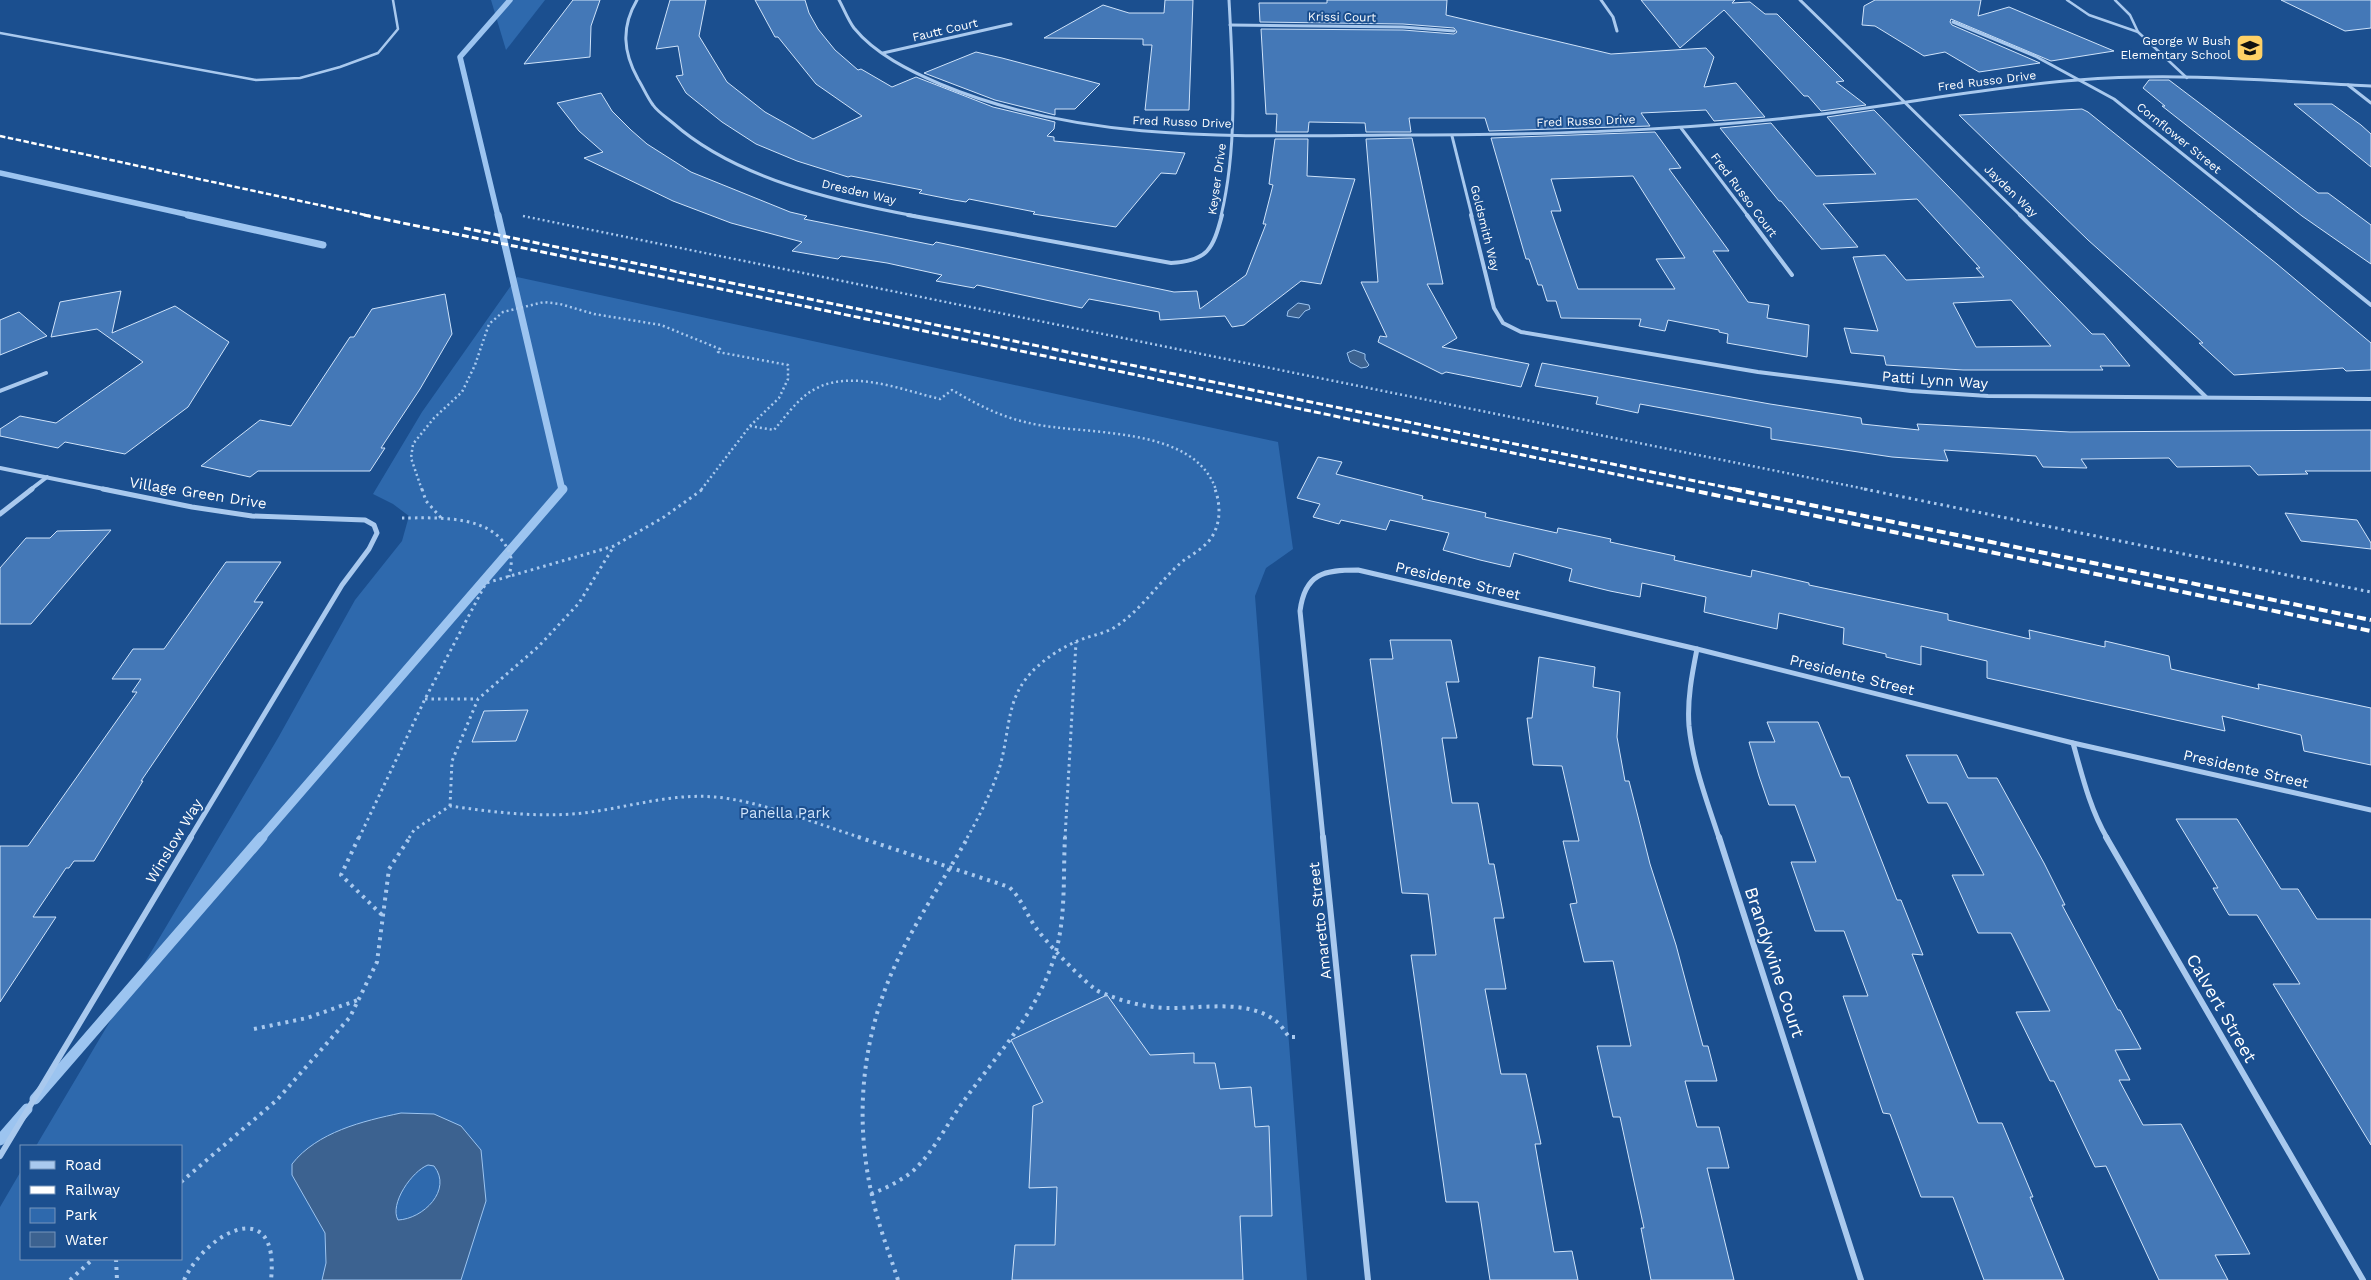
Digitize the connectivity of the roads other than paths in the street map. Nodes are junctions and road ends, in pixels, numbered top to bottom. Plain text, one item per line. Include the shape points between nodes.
1 (393, 0) edge
2 (636, 0) edge
3 (839, 0) edge
4 (1228, 0) edge
5 (1601, 0) edge
6 (1800, 0) edge
7 (2068, 0) edge
8 (2115, 0) edge
9 (1953, 22) dead end
10 (1011, 24) dead end
11 (1230, 25) junction
12 (1617, 31) dead end
13 (1454, 32) dead end
14 (2138, 32) junction
15 (0, 33) edge
16 (883, 53) junction
17 (2187, 78) junction
18 (2083, 80) junction
19 (2347, 85) junction
20 (2371, 86) edge
21 (1906, 102) junction
22 (2371, 103) edge
23 (1681, 128) junction
24 (1232, 134) junction
25 (1452, 136) junction
26 (1195, 262) joint
27 (1792, 274) dead end
28 (2371, 305) edge
29 (1503, 324) joint
30 (46, 373) dead end
31 (0, 391) edge
32 (2206, 397) junction
33 (2371, 399) edge
34 (0, 468) edge
35 (47, 477) junction
36 (0, 514) edge
37 (372, 542) joint
38 (1326, 571) joint
39 (1696, 649) junction
40 (2073, 743) junction
41 (2371, 810) edge
42 (0, 1156) edge
43 (1368, 1280) edge
44 (1861, 1280) edge
45 (2362, 1280) edge

1 - 15 lane via 398,29 378,53 300,78 256,80
2 - 26 street, Dresden Way via 624,36 640,88 660,113 693,140 723,157 826,196 882,209 1148,260
3 - 16 street, Fred Russo Drive via 848,21
4 - 11 street, Keyser Drive
5 - 12 street via 1613,17
6 - 21 street, Jayden Way
7 - 14 lane via 2089,15
8 - 14 lane via 2130,15
9 - 18 street, Cornflower Street
10 - 16 street, Fautt Court
11 - 13 street, Krissi Court via 1404,27
11 - 24 street, Keyser Drive
14 - 17 lane
16 - 24 street, Fred Russo Drive via 909,70 1009,108 1116,129
17 - 18 street, Fred Russo Drive
17 - 19 street, Fred Russo Drive
18 - 21 street, Fred Russo Drive via 1990,89
18 - 28 street, Cornflower Street via 2114,99
19 - 20 street, Fred Russo Drive
19 - 22 street
21 - 23 street, Fred Russo Drive
21 - 32 street, Jayden Way
23 - 25 street, Fred Russo Drive
23 - 27 street, Fred Russo Court
24 - 25 street, Fred Russo Drive
24 - 26 street, Keyser Drive via 1225,204 1215,240
25 - 29 street, Goldsmith Way via 1494,308
29 - 32 street, Patti Lynn Way via 1521,332 1758,372 1911,391 1988,396
30 - 31 street
32 - 33 street, Patti Lynn Way
34 - 35 street, Village Green Drive
35 - 36 street
35 - 37 street, Village Green Drive via 252,516 365,520 374,525 376,533
37 - 42 street, Winslow Way via 342,585
38 - 39 street, Presidente Street via 1358,570
38 - 43 street, Amaretto Street via 1310,581 1301,594 1298,622 1306,665 1322,811
39 - 40 street, Presidente Street
39 - 44 street, Brandywine Court via 1688,725 1696,766
40 - 41 street, Presidente Street
40 - 45 street, Calvert Street via 2100,826

